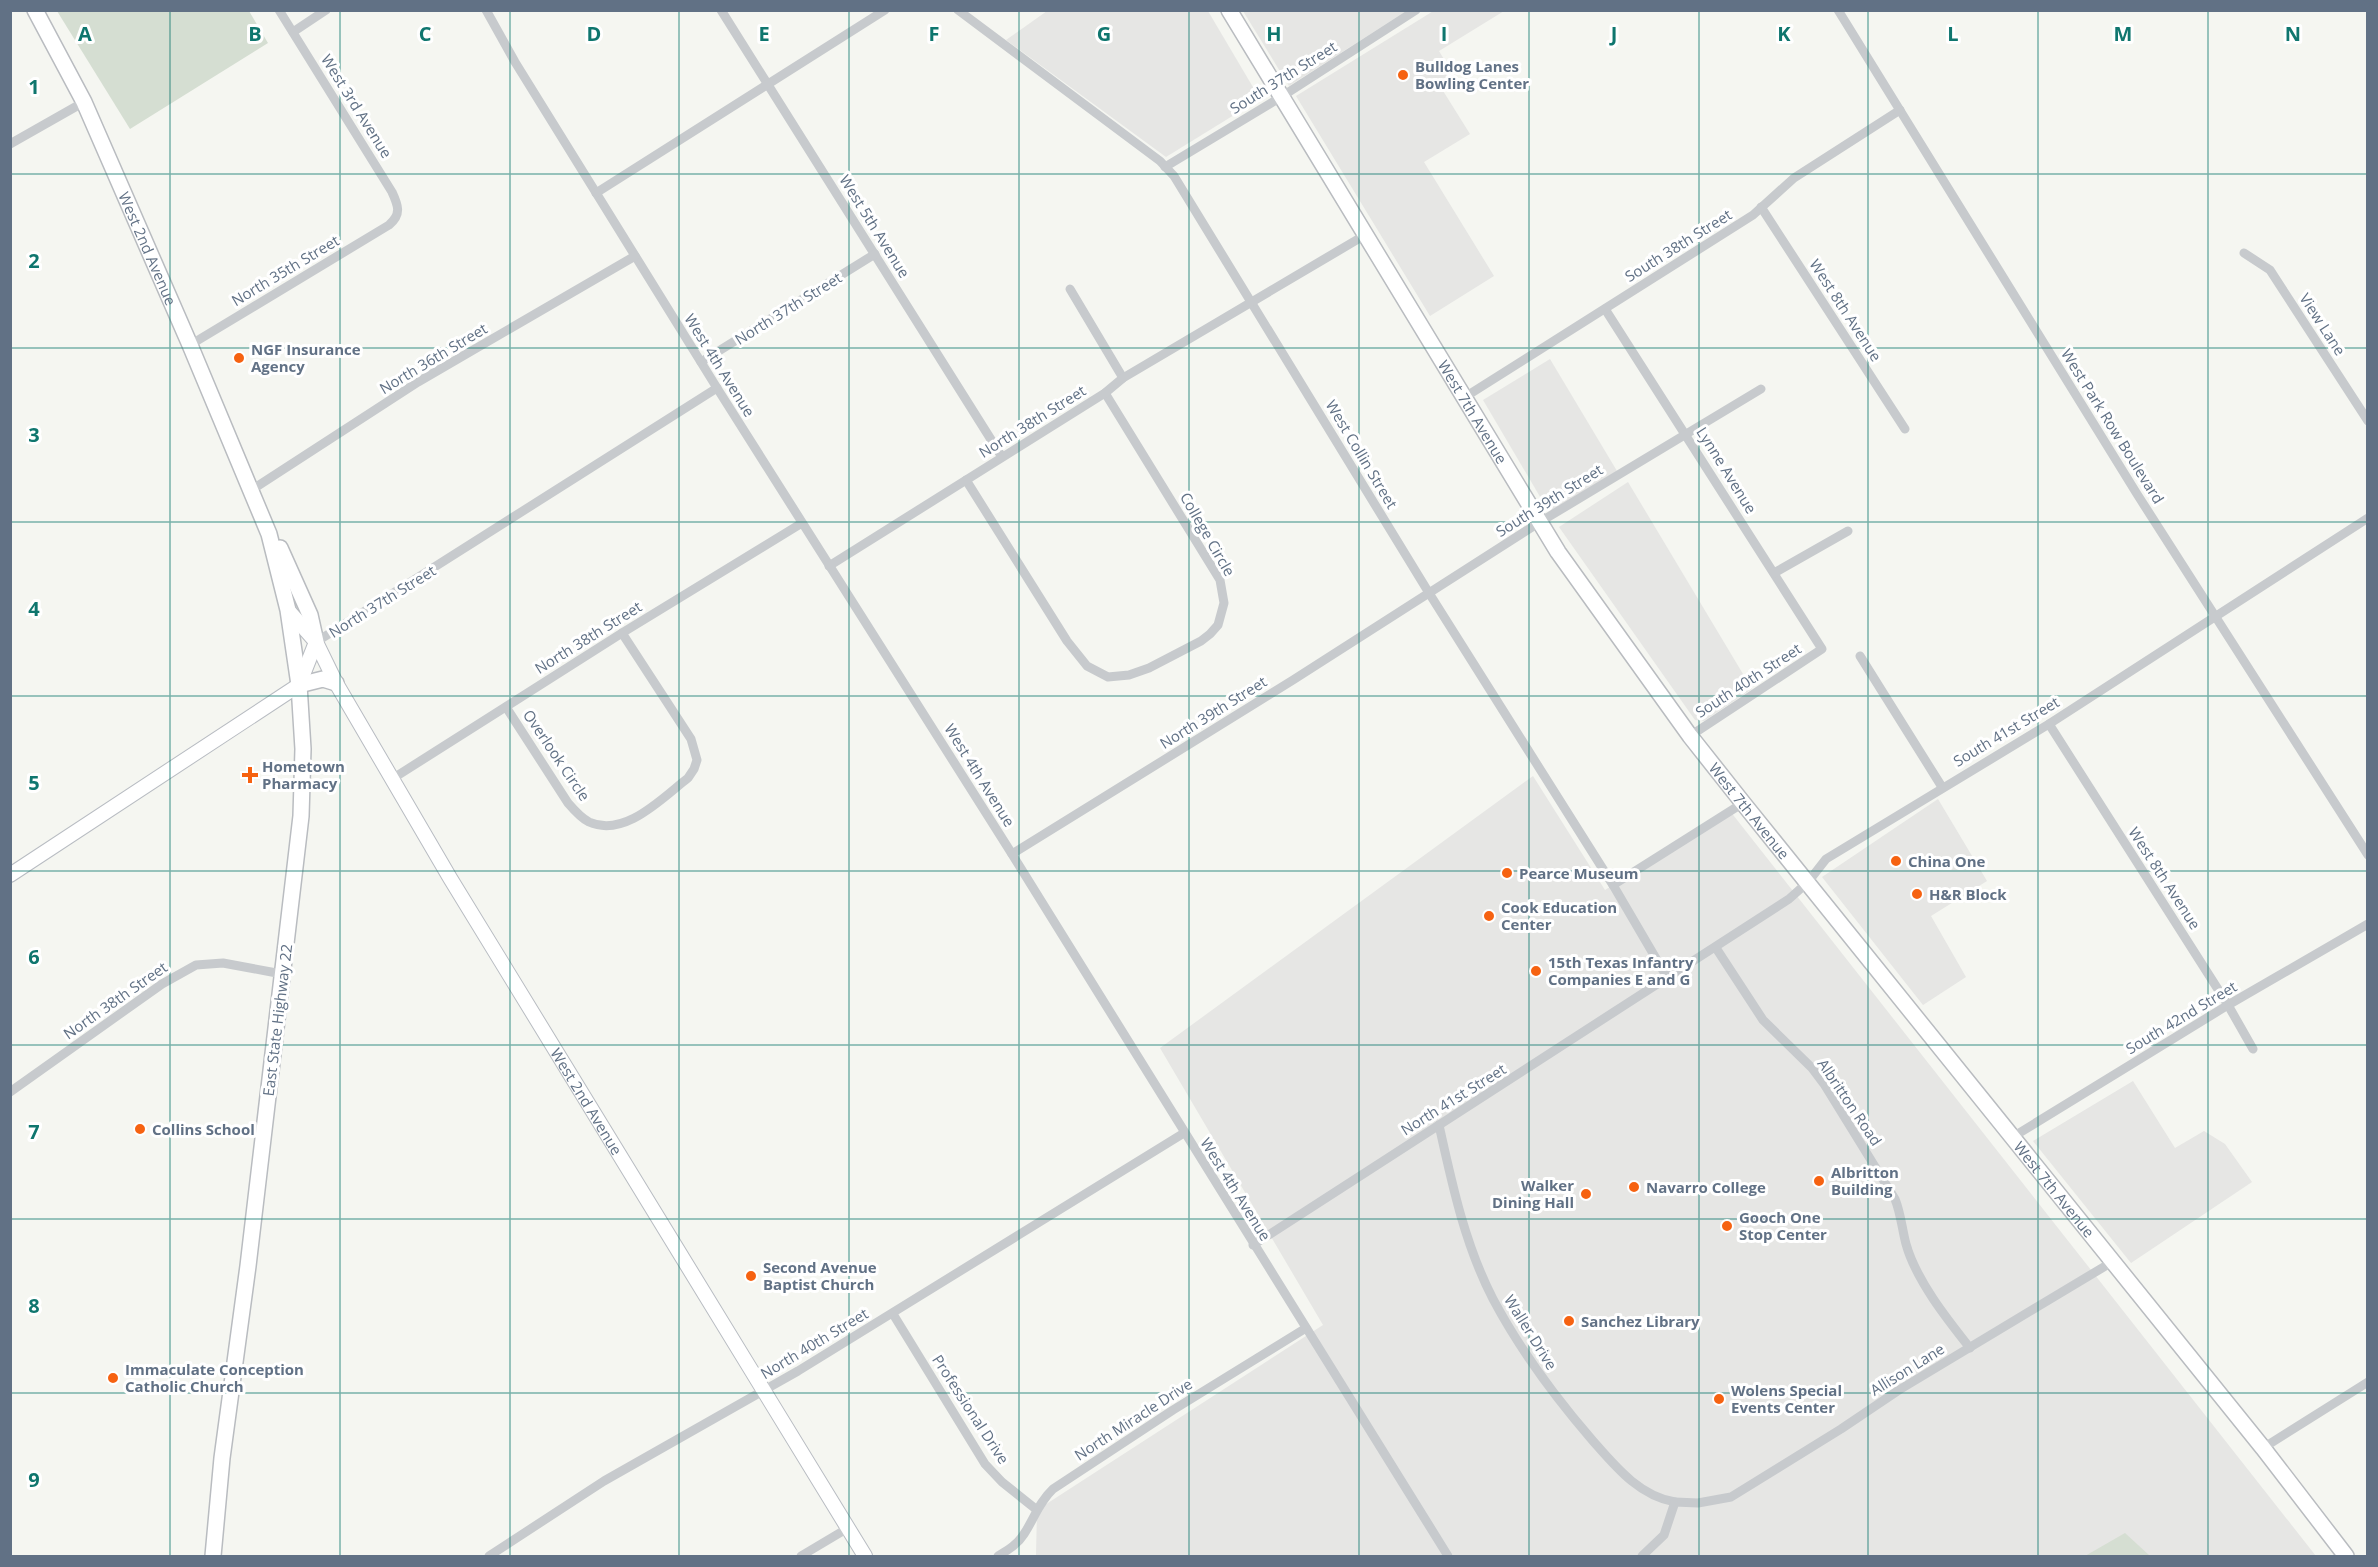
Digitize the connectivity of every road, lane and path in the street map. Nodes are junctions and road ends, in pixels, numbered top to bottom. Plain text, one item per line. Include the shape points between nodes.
1 (35, 10) edge
2 (279, 10) edge
3 (326, 10) edge
4 (486, 10) edge
5 (721, 10) edge
6 (885, 10) edge
7 (958, 10) edge
8 (1229, 10) edge
9 (1416, 10) edge
10 (1838, 10) edge
11 (292, 32) junction
12 (768, 84) junction
13 (1281, 96) junction
14 (84, 102) junction
15 (1900, 110) junction
16 (10, 144) edge
17 (1165, 167) junction
18 (596, 193) junction
19 (1761, 207) junction
20 (395, 220) joint
21 (1365, 235) junction
22 (2244, 253) dead end
23 (875, 254) junction
24 (635, 256) junction
25 (1070, 289) dead end
26 (1251, 301) junction
27 (1605, 309) junction
28 (190, 345) junction
29 (700, 362) junction
30 (1123, 378) junction
31 (717, 388) junction
32 (1761, 389) dead end
33 (1105, 393) junction
34 (1465, 397) junction
35 (2367, 421) edge
36 (1905, 429) dead end
37 (1686, 434) junction
38 (1002, 457) junction
39 (966, 480) junction
40 (250, 491) junction
41 (2367, 518) edge
42 (1540, 522) junction
43 (802, 523) junction
44 (1848, 531) dead end
45 (269, 534) junction
46 (829, 566) junction
47 (1774, 573) junction
48 (1429, 593) junction
49 (288, 610) junction
50 (2215, 618) junction
51 (622, 633) junction
52 (316, 642) junction
53 (1822, 649) joint
54 (1860, 656) dead end
55 (336, 683) junction
56 (299, 686) junction
57 (506, 707) junction
58 (2049, 724) junction
59 (1690, 736) junction
60 (392, 779) junction
61 (1942, 787) junction
62 (1743, 803) junction
63 (1012, 854) junction
64 (2367, 855) edge
65 (10, 875) edge
66 (1808, 882) junction
67 (1613, 885) junction
68 (2367, 924) edge
69 (1716, 948) junction
70 (282, 974) junction
71 (1668, 979) junction
72 (2228, 1005) junction
73 (2253, 1049) dead end
74 (10, 1092) edge
75 (1439, 1125) junction
76 (1184, 1133) junction
77 (2011, 1138) junction
78 (1253, 1245) junction
79 (2112, 1262) junction
80 (892, 1314) junction
81 (1306, 1328) junction
82 (1970, 1348) junction
83 (2367, 1383) edge
84 (763, 1391) junction
85 (2263, 1448) junction
86 (1675, 1502) junction
87 (1037, 1510) junction
88 (848, 1528) junction
89 (213, 1555) edge
90 (489, 1557) edge
91 (801, 1557) edge
92 (866, 1557) edge
93 (998, 1557) edge
94 (1448, 1557) edge
95 (1642, 1557) edge
96 (2346, 1557) edge

1 - 14 main road, West 2nd Avenue
2 - 11 street, West 3rd Avenue
3 - 11 street
4 - 18 street, West 4th Avenue
5 - 12 street, West 5th Avenue
6 - 12 street
7 - 17 street, West Collin Street
8 - 13 main road, West 7th Avenue
9 - 13 street, South 37th Street
10 - 15 street, West Park Row Boulevard
11 - 20 street, West 3rd Avenue via 392,192 399,206
12 - 18 street
12 - 23 street, West 5th Avenue
13 - 17 street, South 37th Street
13 - 21 main road, West 7th Avenue
14 - 16 street
14 - 28 main road, West 2nd Avenue
15 - 19 street, South 38th Street via 1794,178
15 - 50 street, West Park Row Boulevard
17 - 26 street, West Collin Street
18 - 24 street, West 4th Avenue
19 - 27 street, South 38th Street
19 - 36 street, West 8th Avenue
20 - 28 street, North 35th Street
21 - 26 street
21 - 34 main road, West 7th Avenue
22 - 35 street, View Lane via 2270,270
23 - 29 street, North 37th Street
23 - 38 street, West 5th Avenue
24 - 29 street, West 4th Avenue
24 - 40 street, North 36th Street via 418,382
25 - 30 street
26 - 30 street, North 38th Street
26 - 48 street, West Collin Street
27 - 34 street, South 38th Street
27 - 37 street, Lynne Avenue
28 - 40 main road, West 2nd Avenue
29 - 31 street, West 4th Avenue
30 - 33 street, North 38th Street
31 - 43 street, West 4th Avenue
31 - 52 street, North 37th Street
32 - 37 street, South 39th Street
33 - 38 street, North 38th Street
33 - 39 street, College Circle via 1220,580 1224,603 1218,625 1201,641 1129,675 1108,677 1087,666 1067,641
34 - 42 main road, West 7th Avenue
37 - 42 street, South 39th Street
37 - 47 street, Lynne Avenue
38 - 39 street, North 38th Street
39 - 46 street, North 38th Street
40 - 45 main road, East State Highway 22
41 - 50 street, South 41st Street
42 - 48 street, South 39th Street
42 - 59 main road, West 7th Avenue
43 - 46 street, West 4th Avenue
43 - 51 street, North 38th Street
44 - 47 street
45 - 49 main road, East State Highway 22
45 - 52 main road via 280,548 310,615
46 - 63 street, West 4th Avenue
47 - 53 street, Lynne Avenue
48 - 63 street, North 39th Street
48 - 67 street, West Collin Street
49 - 52 street, West 2nd Avenue
49 - 56 main road, East State Highway 22
50 - 58 street, South 41st Street
50 - 64 street, West Park Row Boulevard
51 - 57 street, North 38th Street
51 - 57 street, Overlook Circle via 691,739 697,760 688,778 634,818 608,825 587,821 578,814
52 - 55 street, West 2nd Avenue
52 - 56 street, North 37th Street
53 - 59 street, South 40th Street
54 - 61 street
55 - 56 main road via 323,679
55 - 60 street, West 2nd Avenue
56 - 65 street
56 - 70 main road, East State Highway 22 via 303,749 301,816
57 - 60 street, North 38th Street
58 - 61 street, South 41st Street
58 - 72 street, West 8th Avenue
59 - 62 main road, West 7th Avenue
60 - 84 street, West 2nd Avenue
61 - 66 street, South 41st Street via 1826,859
62 - 66 main road, West 7th Avenue
62 - 67 street
63 - 76 street, West 4th Avenue
66 - 69 street, South 41st Street
66 - 77 main road, West 7th Avenue
67 - 71 street, West Collin Street
68 - 72 street, South 42nd Street
69 - 71 street, South 41st Street
69 - 82 street, Albritton Road via 1763,1020 1824,1084 1895,1199 1906,1245 1920,1276
70 - 74 street, North 38th Street via 223,963 196,965 162,984
70 - 89 main road, East State Highway 22
71 - 75 street, North 41st Street
72 - 73 street, West 8th Avenue
72 - 77 street, South 42nd Street
75 - 78 street, North 41st Street
75 - 86 street, Waller Drive via 1454,1192 1476,1260 1493,1298 1536,1370 1622,1474 1639,1487
76 - 78 street, West 4th Avenue
76 - 80 street, North 40th Street
77 - 79 main road, West 7th Avenue
78 - 81 street, West 4th Avenue
79 - 82 street, Allison Lane
79 - 85 main road, West 7th Avenue
80 - 84 street, North 40th Street
80 - 87 street, Professional Drive via 985,1464
81 - 87 street, North Miracle Drive via 1081,1470 1046,1495
81 - 94 street, West 4th Avenue
82 - 86 street, Allison Lane via 1731,1497 1713,1502
83 - 85 street
84 - 88 street, West 2nd Avenue
84 - 90 street, North 40th Street via 604,1481
85 - 96 main road, West 7th Avenue
86 - 95 street via 1664,1535
87 - 93 street, North Miracle Drive via 1020,1539
88 - 91 street
88 - 92 street, West 2nd Avenue

